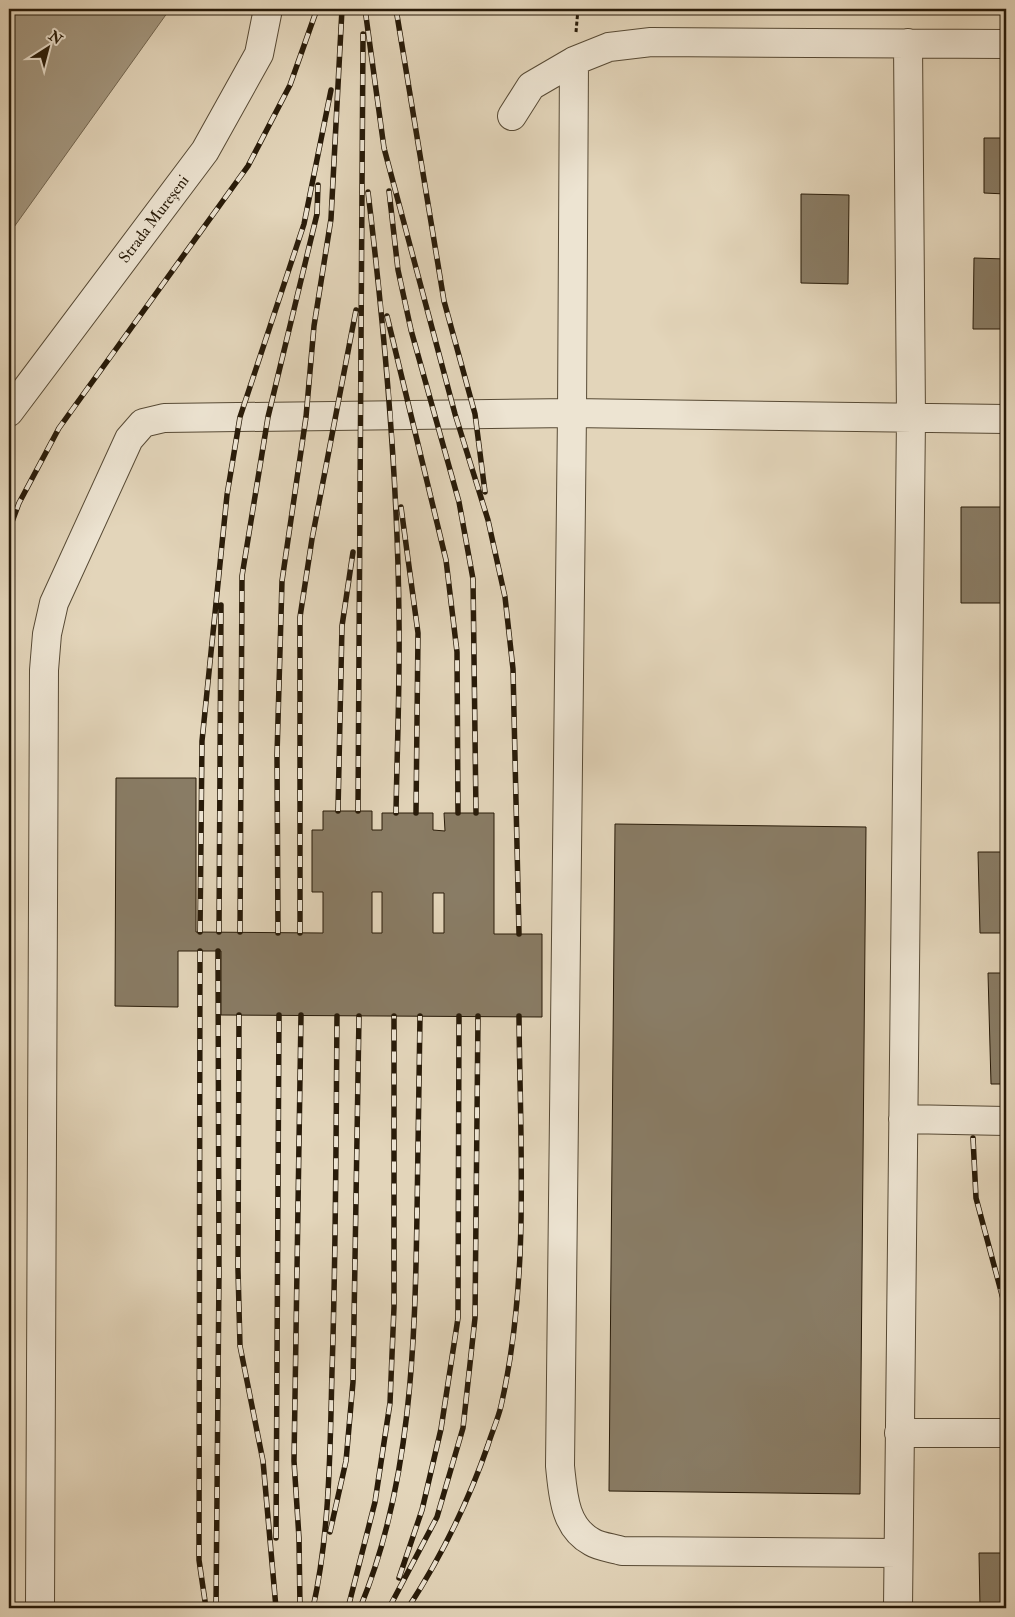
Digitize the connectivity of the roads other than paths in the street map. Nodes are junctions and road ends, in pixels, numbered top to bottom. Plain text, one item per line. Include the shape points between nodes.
1 (268, 9) edge
2 (908, 43) junction
3 (1006, 44) edge
4 (574, 60) junction
5 (512, 116) dead end
6 (9, 412) edge
7 (572, 413) junction
8 (911, 418) junction
9 (1006, 419) edge
10 (903, 1119) junction
11 (1006, 1121) edge
12 (899, 1433) junction
13 (1006, 1433) edge
14 (898, 1553) junction
15 (40, 1608) edge
16 (898, 1608) edge

1 - 6 street, Strada Mureșeni via 259,54 205,151
2 - 3 street
2 - 4 street via 651,42 609,47
2 - 8 street
4 - 5 street via 531,86
4 - 7 street
7 - 8 street
7 - 14 street via 560,1466 563,1497 572,1525 592,1542 622,1550
7 - 15 street via 164,418 143,423 129,439 67,573 54,603 46,634 44,670
8 - 9 street
8 - 10 street
10 - 11 street
10 - 12 street
12 - 13 street
12 - 14 street
14 - 16 street

